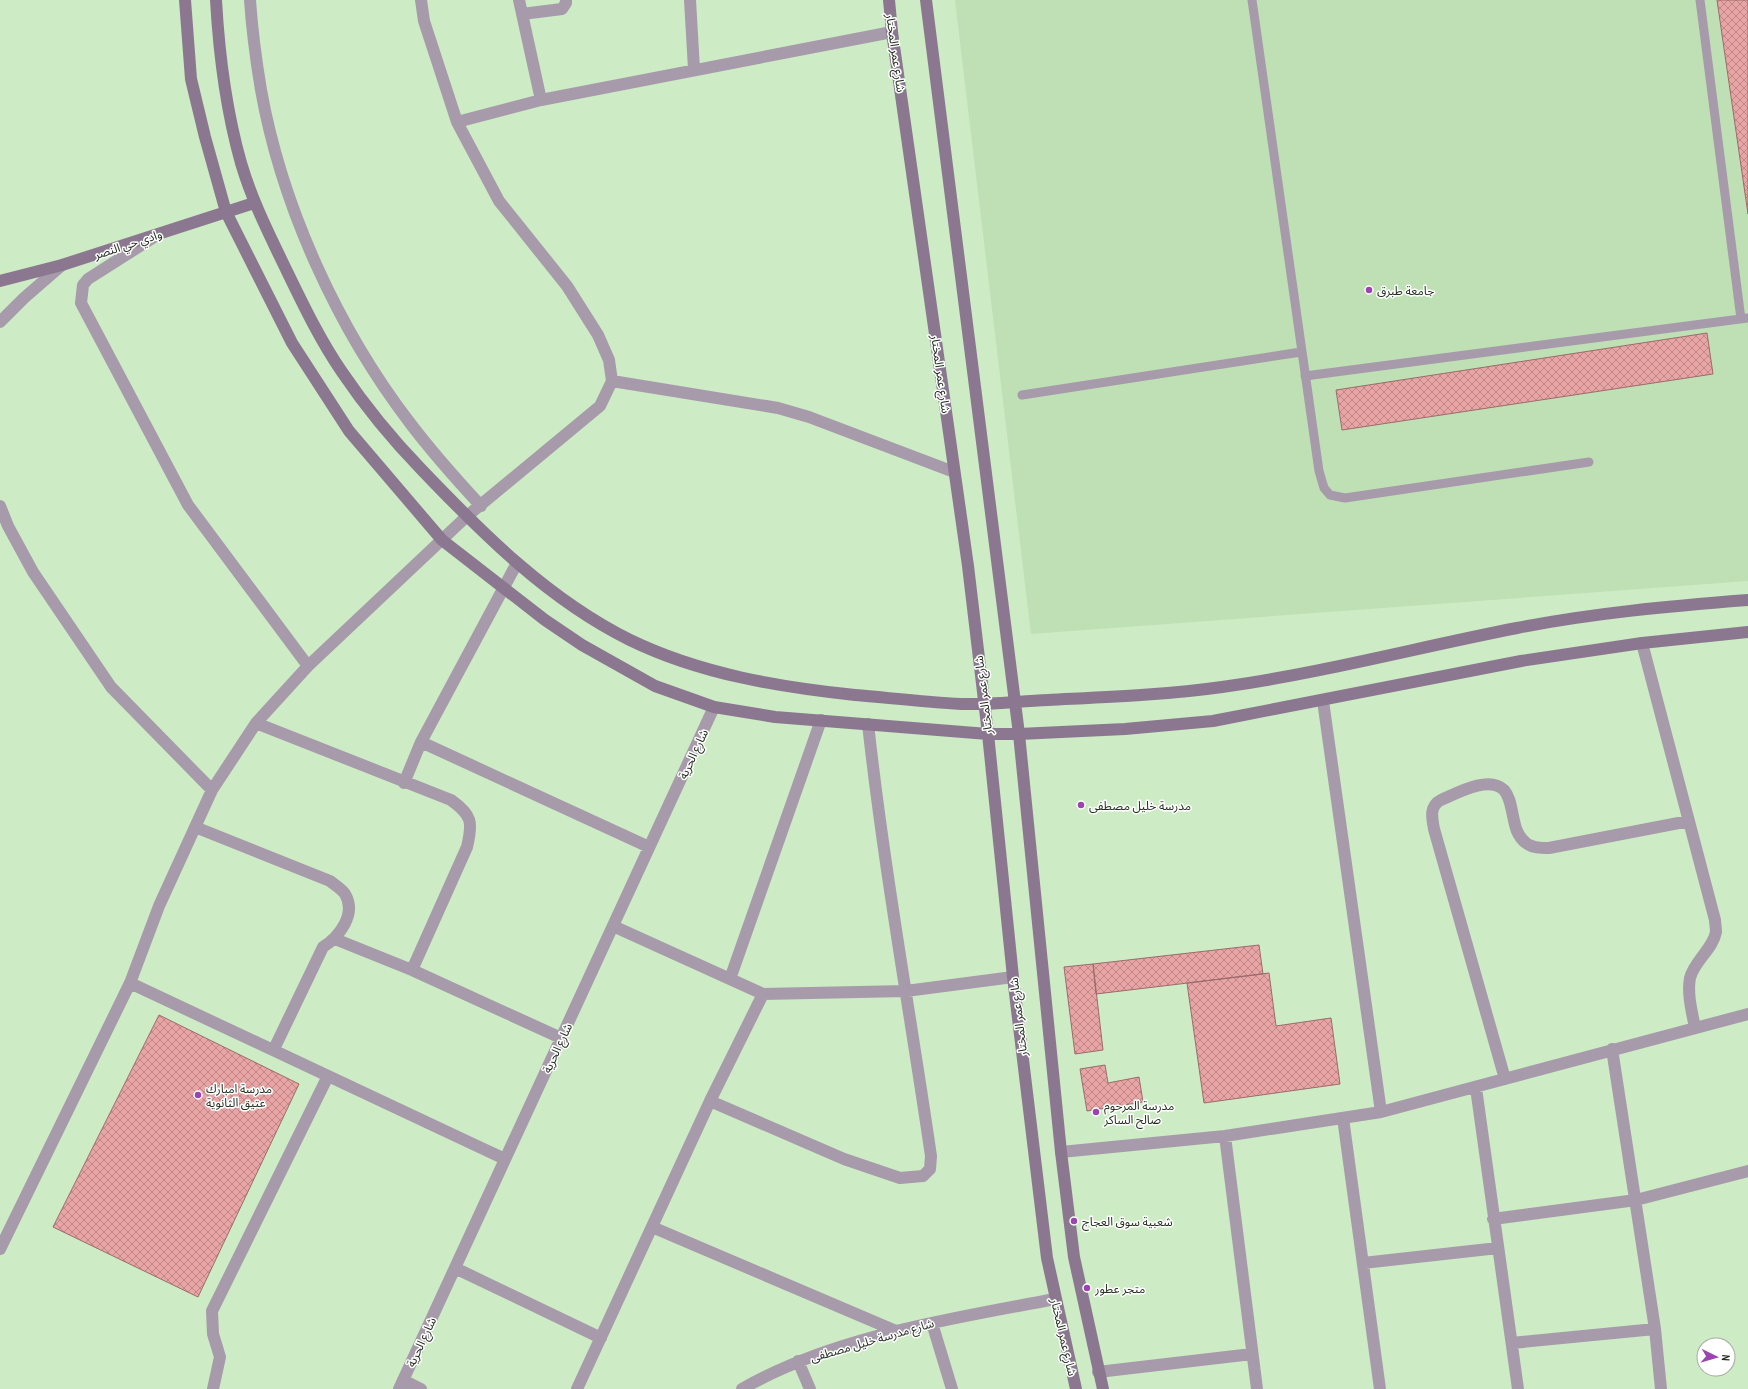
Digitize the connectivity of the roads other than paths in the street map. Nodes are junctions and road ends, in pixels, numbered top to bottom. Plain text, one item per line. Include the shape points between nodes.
1 (185, 0) edge
2 (216, 0) edge
3 (250, 0) edge
4 (421, 0) edge
5 (519, 0) edge
6 (566, 0) edge
7 (690, 0) edge
8 (889, 0) edge
9 (926, 0) edge
10 (1252, 0) edge
11 (1700, 0) edge
12 (522, 14) junction
13 (892, 32) junction
14 (694, 69) junction
15 (541, 100) junction
16 (457, 122) junction
17 (254, 204) junction
18 (226, 212) junction
19 (160, 234) junction
20 (62, 265) junction
21 (0, 281) edge
22 (1744, 319) edge
23 (0, 322) edge
24 (1301, 352) junction
25 (1304, 376) junction
26 (612, 381) junction
27 (1022, 395) dead end
28 (1589, 462) dead end
29 (954, 472) junction
30 (0, 506) edge
31 (481, 506) junction
32 (466, 517) junction
33 (442, 540) junction
34 (517, 562) junction
35 (503, 587) junction
36 (1748, 600) edge
37 (1748, 632) edge
38 (1642, 643) junction
39 (308, 666) junction
40 (1323, 701) junction
41 (1015, 702) junction
42 (984, 704) junction
43 (714, 707) junction
44 (821, 720) junction
45 (256, 723) junction
46 (868, 724) junction
47 (988, 734) junction
48 (1019, 734) junction
49 (420, 742) junction
50 (404, 783) junction
51 (212, 790) junction
52 (1689, 821) junction
53 (195, 827) junction
54 (650, 847) junction
55 (613, 926) junction
56 (335, 939) junction
57 (412, 970) junction
58 (1013, 977) junction
59 (730, 979) junction
60 (130, 983) junction
61 (906, 991) junction
62 (763, 994) junction
63 (1748, 1014) edge
64 (1695, 1028) junction
65 (561, 1038) junction
66 (274, 1049) junction
67 (1612, 1049) junction
68 (328, 1076) junction
69 (1504, 1079) junction
70 (1476, 1088) junction
71 (710, 1101) junction
72 (1381, 1112) junction
73 (1344, 1118) junction
74 (1225, 1136) junction
75 (1061, 1152) junction
76 (506, 1159) junction
77 (1748, 1171) edge
78 (1636, 1200) junction
79 (1493, 1219) junction
80 (652, 1227) junction
81 (1498, 1248) junction
82 (0, 1249) edge
83 (1363, 1263) junction
84 (455, 1268) junction
85 (1055, 1299) junction
86 (932, 1323) junction
87 (1655, 1329) junction
88 (896, 1331) junction
89 (601, 1338) junction
90 (1512, 1343) junction
91 (1252, 1354) junction
92 (798, 1361) junction
93 (1098, 1372) junction
94 (401, 1385) edge
95 (213, 1389) edge
96 (421, 1389) edge
97 (577, 1389) edge
98 (742, 1389) edge
99 (810, 1389) edge
100 (952, 1389) edge
101 (1076, 1389) edge
102 (1103, 1389) edge
103 (1257, 1389) edge
104 (1380, 1389) edge
105 (1518, 1389) edge
106 (1661, 1389) edge

1 - 18 street via 191,79
2 - 17 street via 228,105 240,161
3 - 31 street via 261,91 271,136 302,232 350,331 387,391 444,466
4 - 16 street via 424,21
5 - 12 street
6 - 12 street via 562,9
7 - 14 street
8 - 13 street, شارع عمر المختار
9 - 41 street
10 - 24 lane
11 - 22 lane
12 - 15 street
13 - 14 street
13 - 29 street, شارع عمر المختار
14 - 15 street
15 - 16 street
16 - 26 street via 499,202 567,286 598,335 608,360
17 - 18 street, وادي حي النصر
17 - 32 street via 317,331 340,369 405,452
18 - 19 street, وادي حي النصر
18 - 33 street via 292,343 349,431
19 - 20 street, وادي حي النصر
19 - 39 street via 88,279 83,285 81,303 188,505
20 - 21 street, وادي حي النصر
20 - 23 street
22 - 25 lane
24 - 25 lane
24 - 27 lane
25 - 28 lane via 1321,481 1330,495 1338,498
26 - 29 street via 778,408
26 - 31 street via 600,406
29 - 42 street, شارع عمر المختار
30 - 51 street via 33,572 112,687
31 - 32 street
32 - 33 street
32 - 34 street
33 - 35 street
33 - 39 street
34 - 35 street
34 - 42 street via 562,599 609,629 659,653 686,662 773,684 819,692
35 - 43 street via 544,620 582,645 655,686
35 - 49 street
36 - 41 street via 1627,612 1522,627 1314,671 1224,686 1144,695
37 - 38 street
38 - 40 street via 1521,661
38 - 52 street
39 - 45 street
40 - 48 street via 1213,721 1125,729
40 - 72 street
41 - 42 street
41 - 48 street
42 - 47 street, شارع عمر المختار
43 - 44 street via 775,717
43 - 54 street, شارع الحرية
44 - 46 street
44 - 59 street
45 - 50 street
45 - 51 street
46 - 47 street
46 - 61 street via 890,894
47 - 48 street
47 - 58 street, شارع عمر المختار
48 - 75 street
49 - 50 street
49 - 54 street
50 - 57 street via 451,800 470,818 471,831 467,847
51 - 53 street
52 - 64 street via 1716,932 1690,979 1690,1000
52 - 69 street via 1549,848 1536,848 1526,844 1520,837 1515,827 1510,801 1504,790 1495,785 1484,784 1459,791 1437,802 1432,812 1434,829
53 - 56 street via 330,881 345,893 349,905 347,921
53 - 60 street via 159,906
54 - 55 street, شارع الحرية
55 - 59 street
55 - 65 street, شارع الحرية
56 - 57 street
56 - 66 street via 323,947
57 - 65 street
58 - 61 street
58 - 85 street, شارع عمر المختار via 1047,1258
59 - 62 street
60 - 66 street
60 - 82 street
61 - 62 street
61 - 71 street via 931,1156 930,1169 923,1176 900,1178 844,1159
62 - 71 street
63 - 64 street
64 - 67 street
65 - 76 street, شارع الحرية
66 - 68 street
67 - 69 street
67 - 78 street
68 - 76 street
68 - 95 street via 212,1311 213,1334 220,1357
69 - 70 street
70 - 72 street
70 - 79 street
71 - 80 street
72 - 73 street
73 - 74 street
73 - 83 street
74 - 75 street
74 - 91 street
75 - 93 street via 1074,1258
76 - 84 street, شارع الحرية
77 - 78 street
78 - 79 street
78 - 87 street
79 - 81 street
80 - 88 street
80 - 89 street
81 - 83 street
81 - 90 street
83 - 104 street
84 - 89 street
84 - 94 street, شارع الحرية
85 - 86 street, شارع مدرسة خليل مصطفى
85 - 101 street, شارع عمر المختار
86 - 88 street, شارع مدرسة خليل مصطفى
86 - 100 street
87 - 90 street
87 - 106 street
88 - 92 street, شارع مدرسة خليل مصطفى
89 - 97 street
90 - 105 street
91 - 93 street
91 - 103 street
92 - 98 street, شارع مدرسة خليل مصطفى
92 - 99 street
93 - 102 street
94 - 96 street

